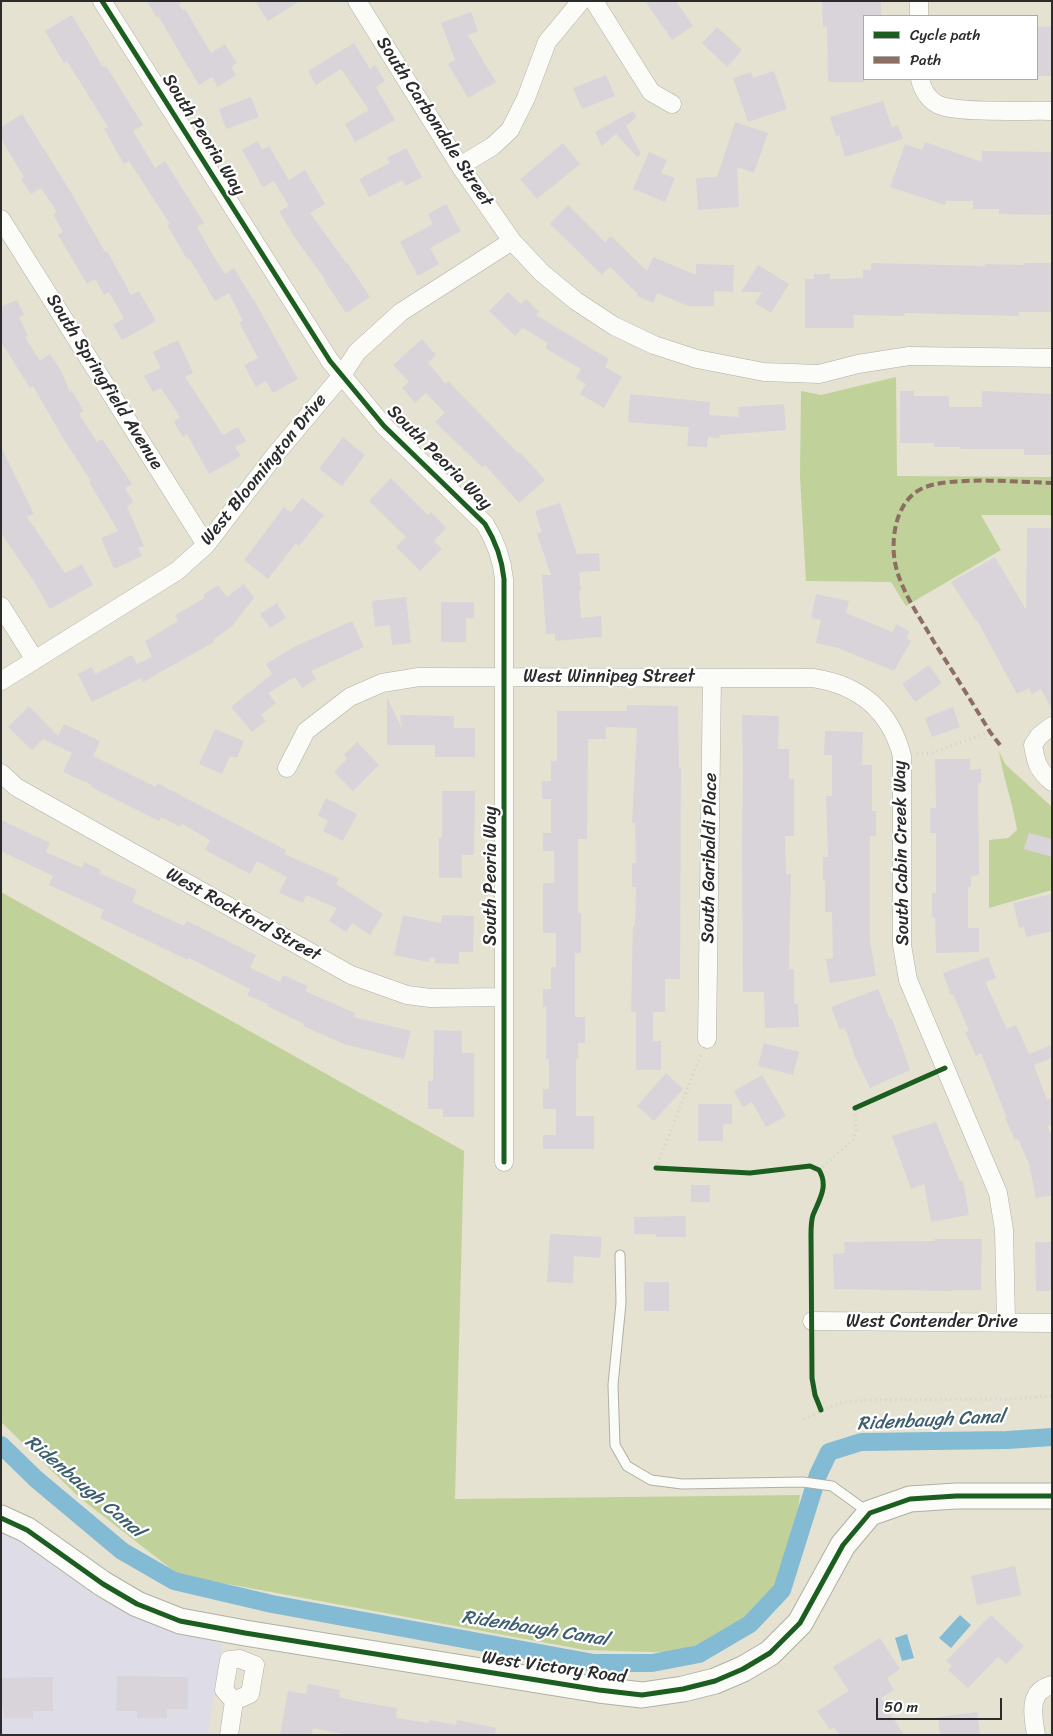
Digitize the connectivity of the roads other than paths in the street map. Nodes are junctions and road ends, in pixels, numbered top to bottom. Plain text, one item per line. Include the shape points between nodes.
1 (102, 1) edge
2 (357, 1) edge
3 (581, 1) edge
4 (594, 1) edge
5 (919, 1) edge
6 (919, 15) edge
7 (920, 80) edge
8 (672, 104) dead end
9 (1052, 110) edge
10 (460, 166) junction
11 (1, 219) edge
12 (512, 241) junction
13 (1052, 358) edge
14 (342, 375) junction
15 (206, 545) junction
16 (1, 606) edge
17 (35, 660) junction
18 (504, 677) junction
19 (712, 678) junction
20 (1, 681) edge
21 (871, 704) joint
22 (1052, 726) edge
23 (287, 768) dead end
24 (1, 773) edge
25 (1052, 782) edge
26 (504, 997) junction
27 (707, 1038) road end
28 (504, 1162) dead end
29 (620, 1255) dead end
30 (812, 1321) dead end
31 (1006, 1322) junction
32 (1052, 1323) edge
33 (1052, 1496) edge
34 (870, 1513) junction
35 (1, 1518) edge
36 (245, 1634) junction
37 (240, 1658) junction
38 (1052, 1685) edge
39 (234, 1701) junction
40 (229, 1735) edge
41 (1036, 1735) edge

1 - 14 street, South Peoria Way via 330,361
2 - 10 street, South Carbondale Street
3 - 10 street via 547,42 510,130 493,146
4 - 8 street via 651,92
5 - 6 street
7 - 9 street via 928,96 938,105 962,110
10 - 12 street, South Carbondale Street
11 - 15 street, South Springfield Avenue
12 - 13 street, South Carbondale Street via 542,273 614,326 697,359 764,372 819,374 909,356
12 - 14 street, West Bloomington Drive via 401,312 357,352
14 - 15 street, West Bloomington Drive
14 - 18 street, South Peoria Way via 384,426 485,524 496,541 504,579
15 - 17 street, West Bloomington Drive via 177,571
16 - 17 street
17 - 20 street, West Bloomington Drive
18 - 19 street, West Winnipeg Street
18 - 23 street, West Winnipeg Street via 419,677 382,683 350,697 306,731
18 - 26 street, South Peoria Way
19 - 21 street, West Winnipeg Street via 813,678 845,686
19 - 27 street, South Garibaldi Place
21 - 31 street, South Cabin Creek Way via 890,724 902,756 902,945 908,980 998,1193 1004,1230
22 - 25 street via 1033,745 1035,761 1042,774
24 - 26 street, West Rockford Street via 16,786 350,975 407,995 430,998
26 - 28 street, South Peoria Way
29 - 34 lane via 621,1303 613,1385 615,1445 627,1466 651,1480 682,1484 803,1482 832,1486
30 - 31 street, West Contender Drive
31 - 32 street, West Contender Drive
33 - 34 main road via 910,1499
34 - 36 main road, West Victory Road via 843,1545 800,1623 770,1654 715,1681 683,1689 642,1694 599,1690
35 - 36 main road, West Victory Road via 27,1530 137,1604 180,1620
36 - 37 street
37 - 39 street via 229,1660 224,1690
37 - 39 street via 254,1665 250,1694
38 - 41 street via 1040,1691 1034,1699
39 - 40 street

